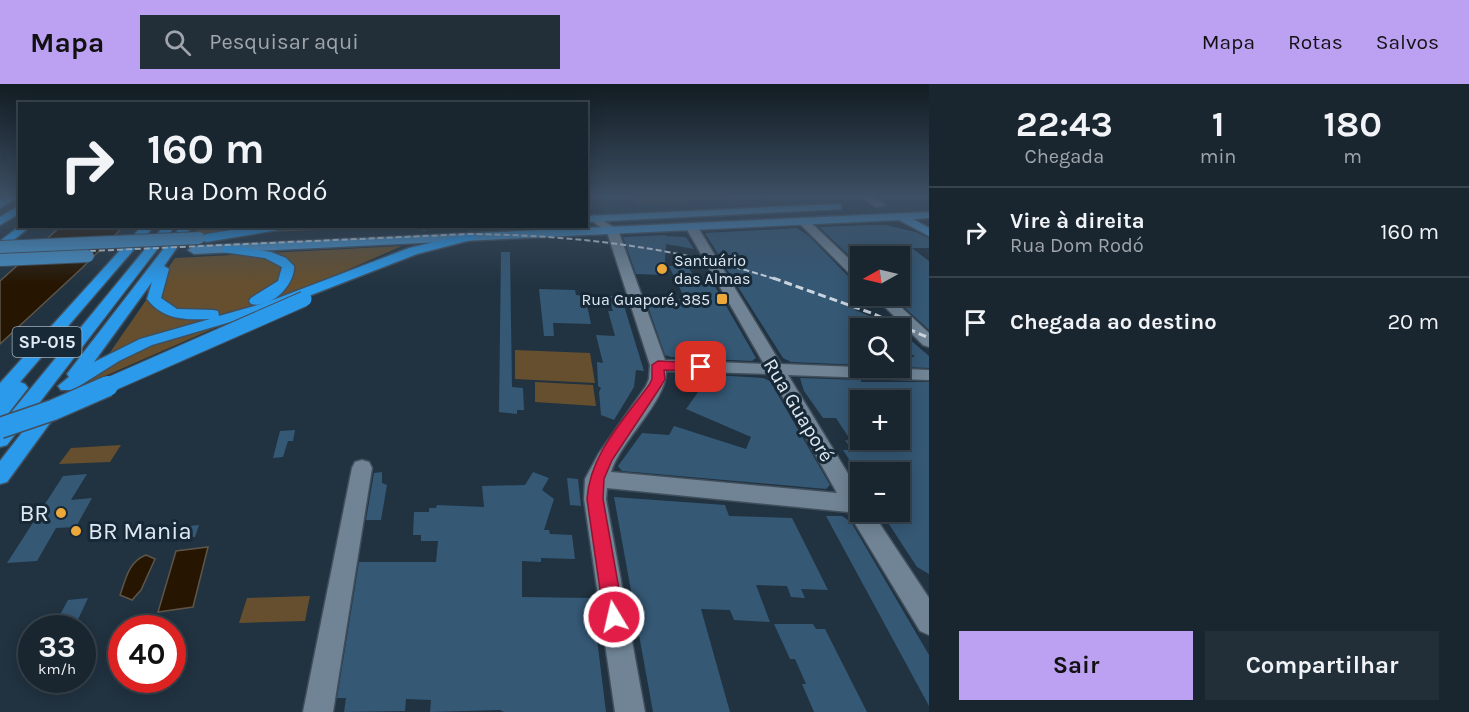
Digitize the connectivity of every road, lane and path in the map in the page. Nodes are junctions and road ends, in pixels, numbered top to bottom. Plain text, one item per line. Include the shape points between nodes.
1 (605, 226) edge
2 (685, 226) edge
3 (691, 226) edge
4 (808, 226) edge
5 (24, 228) edge
6 (168, 228) edge
7 (186, 228) edge
8 (274, 228) edge
9 (410, 228) edge
10 (612, 230) junction
11 (145, 231) edge
12 (471, 237) junction
13 (200, 242) junction
14 (0, 247) edge
15 (227, 249) junction
16 (0, 260) edge
17 (161, 262) junction
18 (374, 266) junction
19 (850, 266) edge
20 (93, 289) junction
21 (891, 306) edge
22 (929, 342) edge
23 (658, 365) junction
24 (774, 369) junction
25 (929, 375) edge
26 (67, 386) junction
27 (0, 394) edge
28 (0, 411) edge
29 (0, 428) edge
30 (0, 440) edge
31 (362, 468) dead end
32 (0, 476) edge
33 (596, 479) junction
34 (850, 496) edge
35 (850, 504) edge
36 (868, 522) edge
37 (921, 598) edge
38 (929, 622) edge
39 (318, 712) edge
40 (630, 712) edge

1 - 10 street
2 - 10 main road
3 - 24 street, Rua Guaporé
4 - 19 street
5 - 14 highway
6 - 30 highway
7 - 17 highway
8 - 13 highway
9 - 13 main road
10 - 12 main road
10 - 23 street
11 - 20 highway, SP-015
12 - 15 main road
12 - 18 highway via 413,251
13 - 14 main road, bridge
13 - 15 main road
13 - 16 main road, bridge
15 - 17 highway via 277,256 288,266 285,284 254,303 234,309 179,315 160,308 154,299
17 - 26 highway
18 - 26 highway via 260,309 146,342
18 - 29 highway, bridge via 53,410
20 - 27 highway, SP-015
20 - 28 highway via 88,304
21 - 22 street
23 - 24 street
23 - 33 street via 655,386 605,459
24 - 25 street
24 - 34 street, Rua Guaporé
26 - 32 highway
31 - 39 street
33 - 35 street
33 - 40 street via 595,499
36 - 37 street, Rua Guaporé
37 - 38 street, Rua Guaporé

